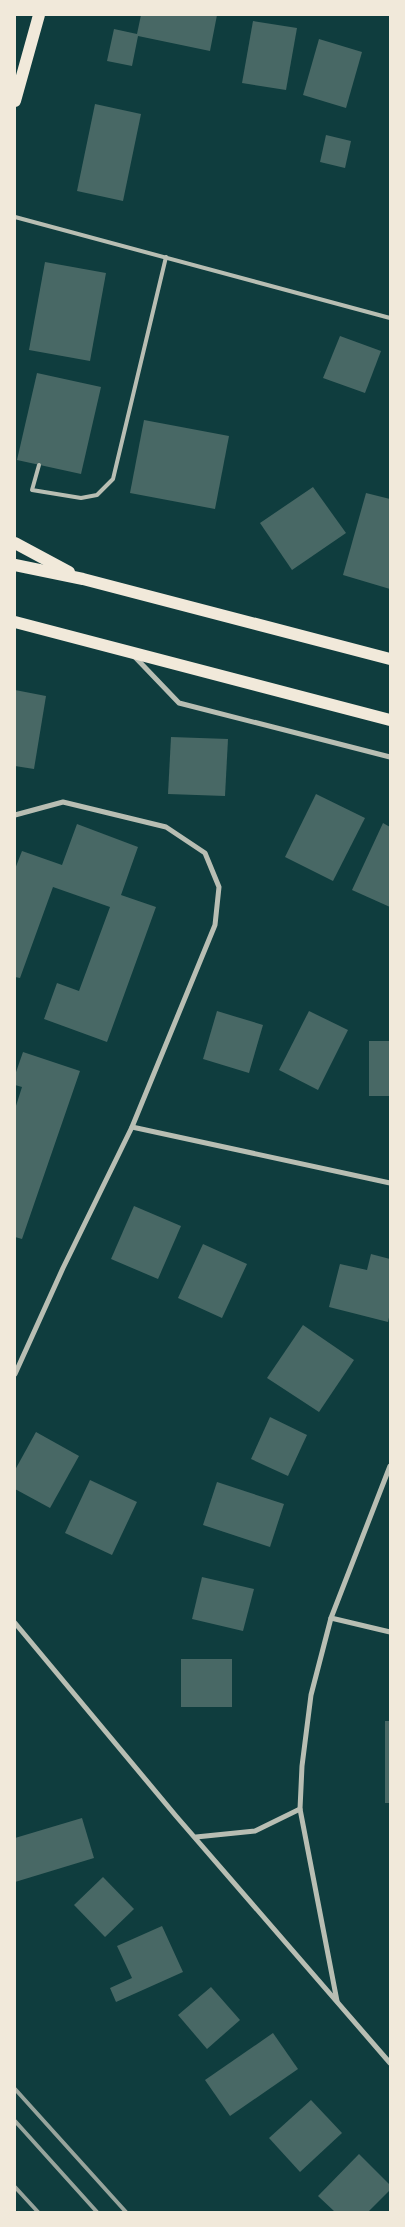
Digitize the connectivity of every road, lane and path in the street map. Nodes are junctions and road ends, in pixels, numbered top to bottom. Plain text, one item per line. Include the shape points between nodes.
1 (39, 15) edge
2 (15, 101) edge
3 (15, 217) edge
4 (166, 258) junction
5 (390, 318) edge
6 (39, 465) dead end
7 (15, 543) edge
8 (15, 564) edge
9 (83, 578) junction
10 (15, 622) edge
11 (128, 650) junction
12 (390, 659) edge
13 (390, 720) edge
14 (390, 757) edge
15 (15, 816) edge
16 (132, 1127) junction
17 (390, 1183) edge
18 (15, 1374) edge
19 (390, 1466) edge
20 (331, 1618) junction
21 (15, 1623) edge
22 (390, 1632) edge
23 (300, 1809) junction
24 (196, 1837) junction
25 (337, 2002) junction
26 (390, 2063) edge

1 - 2 main road
3 - 4 lane
4 - 5 lane
4 - 6 lane via 113,479 98,495 81,498 32,490
7 - 9 main road
8 - 9 main road
9 - 12 main road
10 - 11 main road
11 - 13 main road
11 - 14 street via 179,703
15 - 16 street via 63,802 166,827 205,853 219,887 215,925
16 - 17 street
16 - 18 street
19 - 20 street
20 - 22 street
20 - 23 street via 311,1694
21 - 24 street
23 - 24 street via 255,1830
23 - 25 street
24 - 25 street
25 - 26 street

